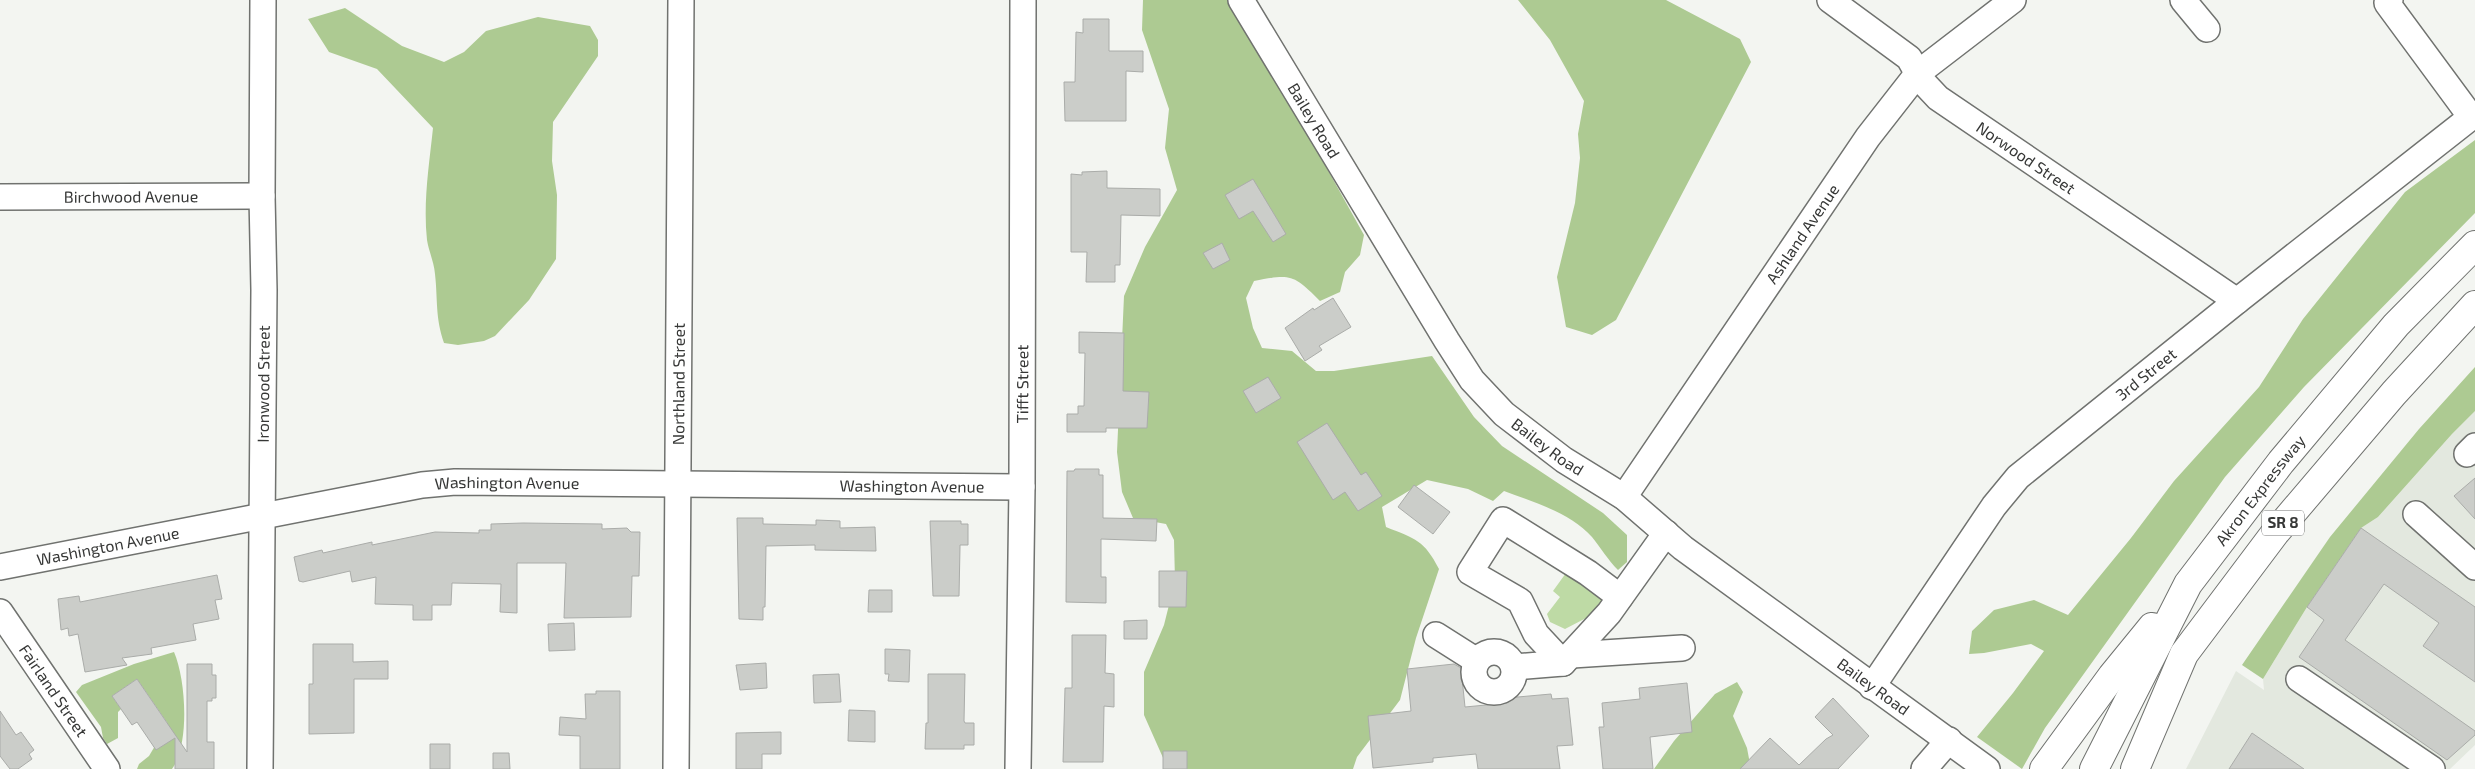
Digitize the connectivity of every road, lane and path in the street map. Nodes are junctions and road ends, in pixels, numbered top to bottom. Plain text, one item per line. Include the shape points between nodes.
1 (264, 0) edge
2 (681, 0) edge
3 (1023, 0) edge
4 (1241, 0) edge
5 (1830, 0) edge
6 (2013, 0) edge
7 (2183, 0) edge
8 (2389, 1) edge
9 (2207, 29) dead end
10 (1918, 73) junction
11 (2473, 116) edge
12 (262, 196) junction
13 (0, 197) edge
14 (2475, 245) edge
15 (2237, 301) junction
16 (2475, 306) edge
17 (677, 482) junction
18 (1022, 487) junction
19 (1624, 497) junction
20 (2416, 514) dead end
21 (261, 517) junction
22 (1666, 534) junction
23 (0, 567) edge
24 (2475, 567) edge
25 (2188, 584) junction
26 (1620, 598) junction
27 (0, 612) edge
28 (1436, 635) dead end
29 (1682, 648) dead end
30 (1568, 659) junction
31 (1477, 661) junction
32 (1514, 667) junction
33 (2299, 679) dead end
34 (1872, 687) junction
35 (1957, 747) junction
36 (107, 769) edge
37 (260, 769) edge
38 (676, 769) edge
39 (1018, 769) edge
40 (1924, 769) edge
41 (1987, 769) edge
42 (2044, 769) edge
43 (2094, 769) edge
44 (2135, 769) edge
45 (2432, 769) edge

1 - 12 street, Ironwood Street
2 - 17 street, Northland Street
3 - 18 street, Tifft Street
4 - 19 street, Bailey Road via 1472,380 1504,414 1564,460
5 - 10 street, Norwood Street via 1909,58
6 - 10 street, Ashland Avenue
7 - 9 street
8 - 11 street
10 - 15 street, Norwood Street via 1938,98
10 - 19 street, Ashland Avenue via 1863,145
11 - 15 street, 3rd Street
12 - 13 street, Birchwood Avenue
12 - 21 street, Ironwood Street
14 - 25 highway, Akron Expressway / SR 8 via 2383,340 2281,462
15 - 34 street, 3rd Street via 2018,477 1994,506
16 - 44 highway, SR 8 via 2394,393 2275,533 2184,654
17 - 18 street, Washington Avenue
17 - 21 street, Washington Avenue via 455,482 422,485
17 - 38 street, Northland Street
18 - 39 street, Tifft Street
19 - 22 street, Bailey Road
20 - 24 street
21 - 23 street, Washington Avenue
21 - 37 street, Ironwood Street
22 - 26 street
22 - 34 street, Bailey Road
25 - 42 highway via 2112,676
25 - 43 highway, Akron Expressway / SR 8
26 - 30 street
26 - 30 street via 1588,573 1503,520 1470,572 1520,601 1536,634
27 - 36 street, Fairland Street
28 - 31 street
29 - 30 street
30 - 32 street
31 - 32 street via 1494,652 1507,656
31 - 32 street via 1474,674 1485,691 1505,690 1510,686
33 - 45 street
34 - 35 street, Bailey Road
35 - 40 street
35 - 41 street, Bailey Road

